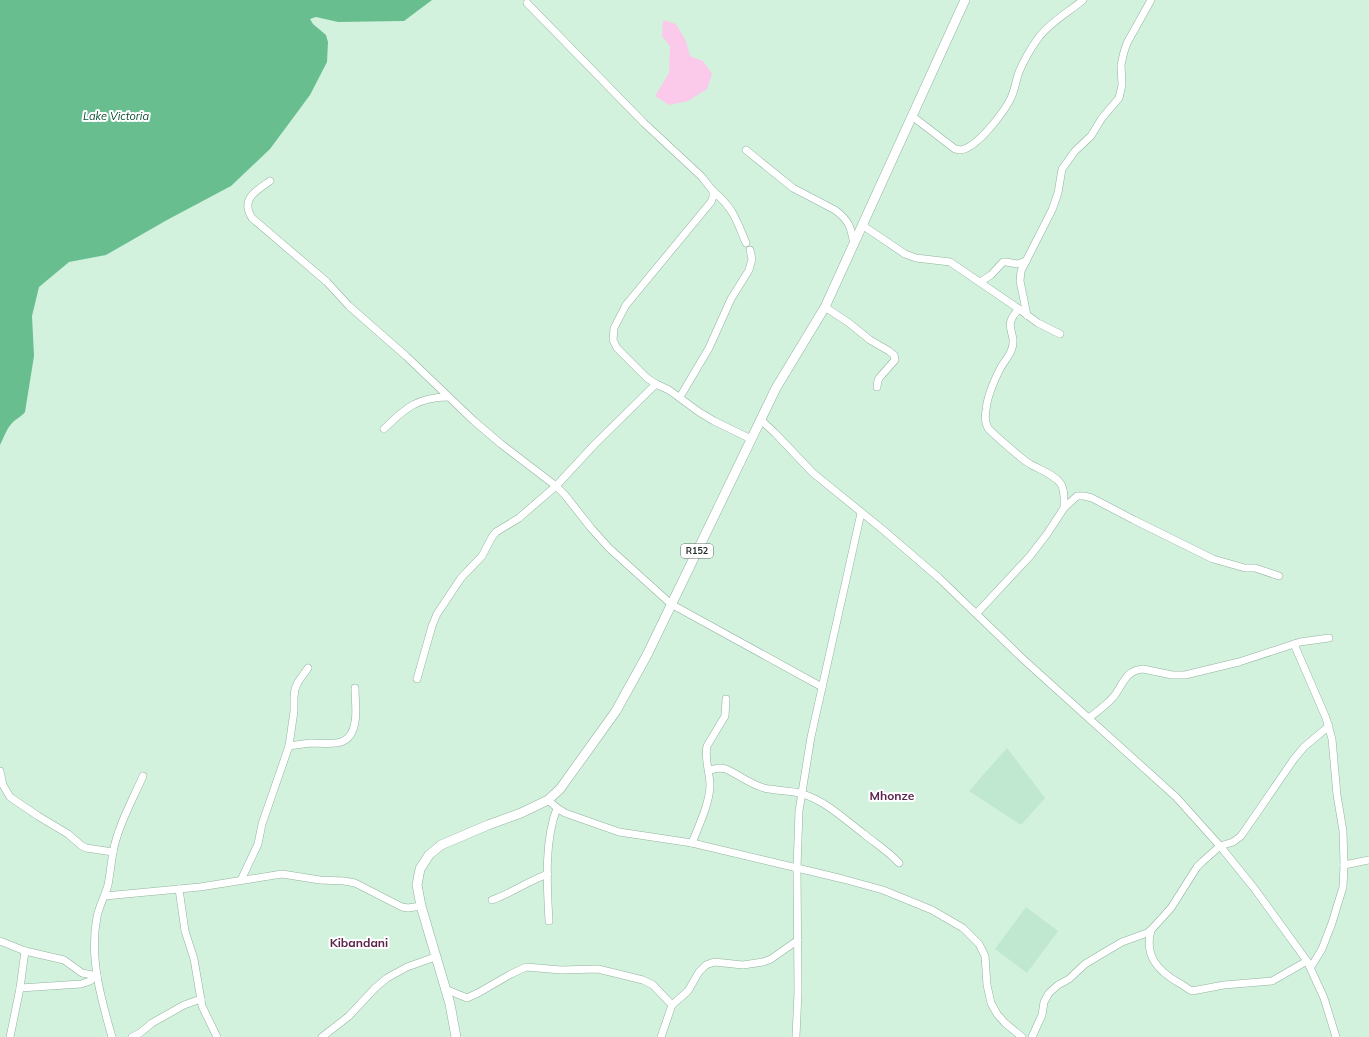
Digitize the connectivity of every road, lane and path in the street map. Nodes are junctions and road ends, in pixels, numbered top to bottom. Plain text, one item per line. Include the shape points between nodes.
1 (965, 0) edge
2 (1083, 0) edge
3 (1151, 0) edge
4 (527, 3) dead end
5 (912, 116) junction
6 (746, 150) dead end
7 (270, 181) dead end
8 (713, 191) junction
9 (862, 225) junction
10 (854, 245) junction
11 (1026, 261) junction
12 (980, 282) junction
13 (825, 307) junction
14 (1019, 309) junction
15 (1027, 315) junction
16 (1060, 334) dead end
17 (656, 384) junction
18 (877, 387) dead end
19 (448, 397) junction
20 (680, 397) junction
21 (761, 420) junction
22 (384, 428) dead end
23 (751, 439) junction
24 (556, 486) junction
25 (1064, 508) junction
26 (861, 513) junction
27 (1279, 576) dead end
28 (671, 604) junction
29 (976, 613) junction
30 (1329, 638) dead end
31 (1294, 644) junction
32 (308, 668) dead end
33 (417, 679) dead end
34 (822, 687) junction
35 (355, 688) dead end
36 (726, 699) dead end
37 (1089, 718) junction
38 (1328, 726) junction
39 (289, 746) junction
40 (709, 770) junction
41 (0, 771) edge
42 (144, 776) dead end
43 (802, 794) junction
44 (548, 800) junction
45 (557, 808) junction
46 (692, 843) junction
47 (1220, 846) junction
48 (113, 852) junction
49 (1369, 860) edge
50 (899, 863) dead end
51 (1344, 864) junction
52 (797, 868) junction
53 (548, 874) junction
54 (241, 880) junction
55 (179, 889) junction
56 (105, 896) junction
57 (492, 900) dead end
58 (421, 906) junction
59 (548, 921) dead end
60 (1151, 930) junction
61 (798, 940) junction
62 (0, 941) edge
63 (25, 951) junction
64 (435, 957) junction
65 (1309, 964) junction
66 (96, 976) junction
67 (20, 988) junction
68 (445, 989) junction
69 (201, 999) junction
70 (672, 1005) junction
71 (10, 1037) edge
72 (112, 1037) edge
73 (132, 1037) edge
74 (217, 1037) edge
75 (322, 1037) edge
76 (456, 1037) edge
77 (661, 1037) edge
78 (796, 1037) edge
79 (1022, 1037) edge
80 (1032, 1037) edge
81 (1336, 1037) edge

1 - 5 main road, R152
2 - 5 street via 1038,38 1019,72 1016,86 1006,106 982,136 972,144 961,150 955,149
3 - 11 street via 1124,52 1119,98 1062,169 1052,210
4 - 8 street
5 - 9 main road, R152
6 - 10 street via 793,188 841,214 850,226
7 - 19 street via 250,197 248,207 252,218 327,282 349,306
8 - 17 street via 710,202 626,306 614,328 613,340 617,348
8 - 20 street via 733,212 752,258 749,270 730,299 709,348
9 - 10 main road, R152
9 - 12 street via 905,254 916,258 950,262
10 - 13 main road, R152
11 - 12 street via 1018,264 1003,262
11 - 15 street via 1020,281
12 - 14 street
13 - 18 street via 894,355 895,360 878,380
13 - 21 main road, R152 via 787,368
14 - 15 street
14 - 25 street via 1010,320 1012,348 988,401 986,423 993,434 1022,458 1060,482
15 - 16 street
17 - 20 street
17 - 24 street
19 - 22 street via 429,398 417,402
19 - 24 street via 501,444
20 - 23 street via 699,412
21 - 23 main road, R152
21 - 26 street via 813,473
23 - 28 main road, R152
24 - 28 street via 609,548
24 - 33 street via 519,518 496,532 477,562 449,594 432,626
25 - 27 street via 1077,496 1092,498 1213,559
25 - 29 street via 1030,556
26 - 29 street via 939,578
26 - 34 street
28 - 34 street
28 - 44 main road, R152 via 616,711 560,789
29 - 37 street
30 - 31 street
31 - 37 street via 1239,662 1185,675 1138,669 1128,675 1115,695
31 - 38 street
32 - 39 street via 295,689
34 - 43 street
35 - 39 street via 355,723 350,736 344,742
36 - 40 street via 725,716 706,751
37 - 47 street via 1176,797
38 - 47 street via 1294,759 1242,836
38 - 51 street via 1333,745 1342,820
39 - 54 street via 262,824 258,844
40 - 43 street via 726,769 755,785
40 - 46 street via 708,798
41 - 48 street via 5,791 17,802 68,834 82,846
42 - 48 street via 121,825
43 - 50 street via 836,811
43 - 52 street
44 - 45 street
44 - 58 main road, R152 via 441,845 429,855 420,869 417,885
45 - 46 street via 620,832
45 - 53 street via 550,830
46 - 52 street
47 - 60 street via 1197,868 1171,908
47 - 65 street
48 - 56 street
49 - 51 street
51 - 65 street via 1343,887 1338,904 1322,949
52 - 61 street
52 - 79 street via 883,890 932,910 963,928 979,944 985,956 991,1003 1005,1023
53 - 57 street
53 - 59 street
54 - 55 street
54 - 58 street via 282,874 344,881 364,886 402,907
55 - 56 street
55 - 69 street via 185,931 194,959
56 - 66 street via 99,908 96,926
58 - 64 main road, R152
60 - 65 street via 1150,950 1156,964 1166,975 1192,991 1272,981
60 - 80 street via 1110,948 1085,964 1069,979 1058,984 1044,1002 1042,1015
61 - 70 street via 763,962 743,965 714,962 706,965 688,991
61 - 78 street
62 - 63 street
63 - 66 street via 64,960 82,973
63 - 67 street
64 - 68 main road, R152
64 - 75 street via 407,967 387,978 349,1016
65 - 81 street via 1324,998
66 - 67 street via 81,984
66 - 72 street
67 - 71 street
68 - 70 street via 467,998 526,967 561,970 598,969 643,980 653,985
68 - 76 main road, R152
69 - 73 street via 184,1005
69 - 74 street
70 - 77 street

